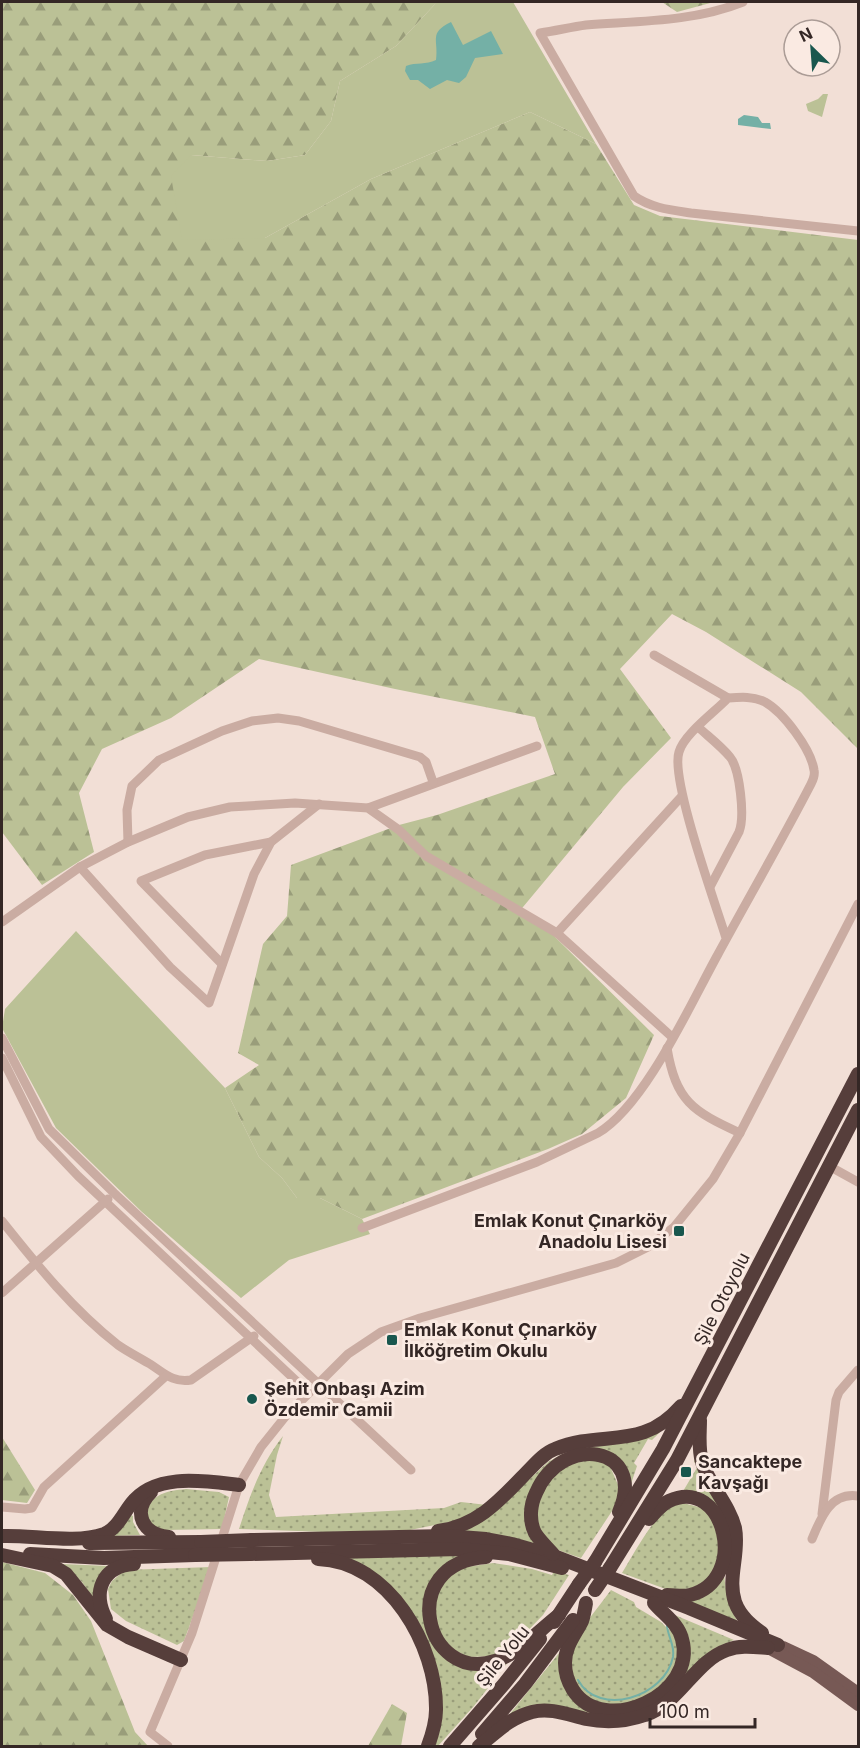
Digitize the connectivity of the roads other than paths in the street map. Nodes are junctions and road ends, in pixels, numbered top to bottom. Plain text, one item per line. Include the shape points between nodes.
1 (743, 2) edge
2 (858, 231) edge
3 (654, 655) dead end
4 (728, 698) junction
5 (698, 727) junction
6 (537, 746) dead end
7 (433, 782) junction
8 (682, 796) junction
9 (319, 804) junction
10 (368, 808) junction
11 (128, 842) junction
12 (272, 842) junction
13 (80, 867) junction
14 (711, 887) junction
15 (858, 904) edge
16 (2, 922) edge
17 (557, 933) junction
18 (726, 938) junction
19 (222, 964) junction
20 (672, 1037) junction
21 (2, 1038) edge
22 (667, 1048) junction
23 (4, 1058) edge
24 (858, 1074) edge
25 (858, 1110) edge
26 (740, 1133) junction
27 (829, 1166) junction
28 (858, 1182) edge
29 (114, 1193) junction
30 (105, 1202) junction
31 (2, 1221) edge
32 (362, 1228) dead end
33 (36, 1263) junction
34 (2, 1293) edge
35 (261, 1332) junction
36 (251, 1338) junction
37 (858, 1370) edge
38 (166, 1376) junction
39 (318, 1383) junction
40 (697, 1386) junction
41 (308, 1392) junction
42 (700, 1418) junction
43 (411, 1470) dead end
44 (168, 1482) junction
45 (239, 1485) junction
46 (858, 1496) edge
47 (2, 1507) edge
48 (822, 1514) junction
49 (633, 1532) junction
50 (612, 1536) junction
51 (399, 1537) junction
52 (812, 1539) dead end
53 (2, 1540) edge
54 (201, 1542) junction
55 (278, 1554) junction
56 (2, 1555) edge
57 (195, 1555) junction
58 (554, 1556) junction
59 (524, 1557) junction
60 (653, 1598) junction
61 (586, 1603) junction
62 (559, 1615) junction
63 (114, 1630) junction
64 (773, 1647) junction
65 (181, 1660) junction
66 (858, 1693) edge
67 (858, 1705) edge
68 (168, 1746) edge
69 (428, 1746) edge
70 (450, 1746) edge
71 (471, 1746) edge
72 (479, 1746) edge

1 - 2 street via 688,18 540,33 634,196 664,209
3 - 4 street
4 - 5 street
4 - 18 street via 751,697 766,702 796,735 815,772 812,784
5 - 8 street via 679,751
5 - 14 street via 732,759 742,811 739,832
6 - 7 street
7 - 10 street
7 - 11 street via 426,762 420,757 299,721 252,721 159,760 132,786 127,810
8 - 14 street
8 - 17 street
9 - 10 street
9 - 11 street via 230,807 188,817
9 - 12 street
10 - 17 street via 426,856
11 - 13 street
12 - 19 street via 254,874
12 - 19 street via 206,855 141,881
13 - 16 street
13 - 19 street via 170,967 209,1003
14 - 18 street
15 - 26 street
17 - 20 street
18 - 20 street
20 - 22 street
21 - 23 street
22 - 26 street via 680,1092 693,1108
22 - 32 street via 640,1092 608,1127 537,1162
23 - 29 street via 49,1129
23 - 30 street via 41,1137
24 - 40 highway, Şile Otoyolu
25 - 27 highway, Şile Otoyolu
26 - 39 street via 713,1179 674,1227 648,1247 615,1263 381,1332 348,1354
27 - 28 street
27 - 42 highway, Şile Otoyolu
29 - 30 street
29 - 35 street
30 - 33 street
30 - 36 street
31 - 33 street
33 - 34 street
33 - 38 street via 58,1290 119,1346
35 - 36 street
35 - 39 street
36 - 38 street via 191,1380
36 - 41 street
37 - 48 street via 836,1400
38 - 47 street via 44,1487 32,1508
39 - 41 street
39 - 43 street
40 - 50 highway, Şile Otoyolu
40 - 51 highway via 672,1416 652,1430 553,1449 478,1517 446,1530
41 - 45 street via 261,1447
42 - 49 highway, Şile Otoyolu
42 - 64 highway via 702,1463 735,1530 734,1600 739,1612
44 - 45 highway
44 - 53 highway via 143,1491 114,1528 101,1535
44 - 54 highway via 145,1498 141,1506 144,1523 160,1536
45 - 65 street
46 - 48 street via 840,1497
48 - 52 street
49 - 60 highway via 666,1502 690,1497 712,1509 724,1534 722,1564 711,1583 690,1595
49 - 61 highway, bridge
50 - 58 highway via 626,1493 618,1467 598,1454 571,1456 556,1465 539,1484 531,1506 536,1534
50 - 62 highway, Şile Yolu, bridge
51 - 54 highway, bridge
51 - 58 highway via 486,1539
53 - 54 highway
53 - 57 highway via 31,1554 104,1558
55 - 57 highway, bridge
55 - 59 highway via 460,1549
55 - 69 highway via 350,1567 384,1587 399,1603 420,1641 435,1688 436,1711
56 - 63 highway via 53,1566 66,1574 100,1619
57 - 63 highway via 115,1568 102,1583 99,1598
58 - 60 highway
59 - 60 highway
59 - 62 highway via 474,1558 461,1561 441,1576 433,1588 429,1614 438,1642 459,1660 492,1662 520,1648
60 - 61 highway via 679,1629 685,1653 683,1665 659,1695 618,1710 603,1710 578,1698 566,1675 566,1653
60 - 64 highway
61 - 71 highway via 525,1684
62 - 70 highway, Şile Yolu
63 - 65 highway
64 - 66 main road via 813,1661
64 - 67 main road
64 - 72 highway via 726,1650 648,1714 612,1722 534,1711 514,1719
65 - 68 street via 150,1732

